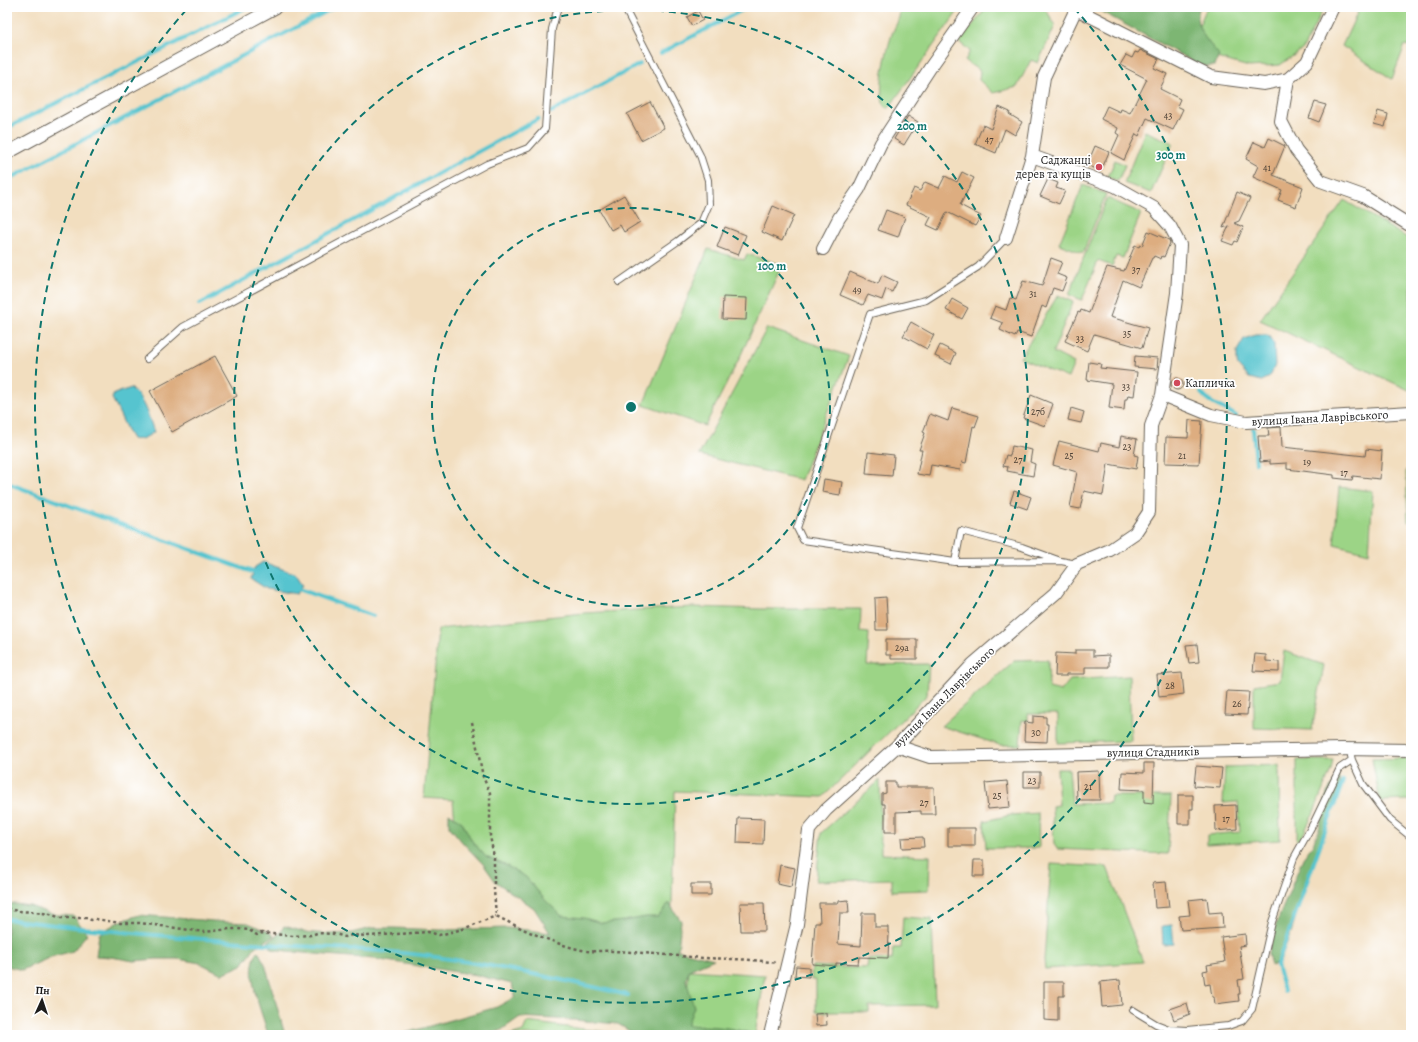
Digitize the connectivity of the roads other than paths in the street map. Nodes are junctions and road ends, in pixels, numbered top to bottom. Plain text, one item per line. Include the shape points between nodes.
1 (276, 7) edge
2 (558, 7) edge
3 (624, 7) edge
4 (974, 7) edge
5 (1334, 7) edge
6 (1076, 8) edge
7 (1288, 79) junction
8 (7, 153) edge
9 (1032, 156) junction
10 (1411, 226) edge
11 (1006, 238) joint
12 (823, 250) dead end
13 (619, 282) dead end
14 (147, 359) dead end
15 (1162, 395) junction
16 (1411, 412) edge
17 (1061, 561) junction
18 (955, 562) junction
19 (1077, 564) junction
20 (897, 746) junction
21 (1411, 750) edge
22 (1351, 754) junction
23 (1411, 837) edge
24 (1133, 1010) dead end
25 (770, 1035) edge

1 - 8 street
2 - 14 lane via 552,29 545,129 528,148 487,164 183,327
3 - 13 lane via 700,155 708,180 709,204 701,222
4 - 12 street via 881,143 859,189 839,218
5 - 7 street via 1307,62
6 - 7 street via 1212,77 1264,84
6 - 9 street via 1044,77
7 - 10 street via 1281,121 1296,150 1321,181 1363,196
9 - 11 street
9 - 15 street via 1115,186 1154,208 1170,226 1180,245 1177,293
11 - 18 lane via 978,267 926,300 870,314 797,528 803,540
15 - 16 street, вулиця Івана Лаврівського via 1211,415 1246,422
15 - 19 street via 1151,426 1149,512 1135,533 1110,550
17 - 18 lane
17 - 18 lane via 1022,546 961,531
17 - 19 lane
19 - 20 street, вулиця Івана Лаврівського via 1056,593 973,664
20 - 22 street, вулиця Стадників via 930,757
20 - 25 street, вулиця Івана Лаврівського via 826,810 809,830 797,924
21 - 22 street, вулиця Стадників
22 - 23 lane via 1363,784 1390,820
22 - 24 lane via 1340,768 1294,858 1272,922 1252,1008 1242,1021 1228,1026 1169,1029

